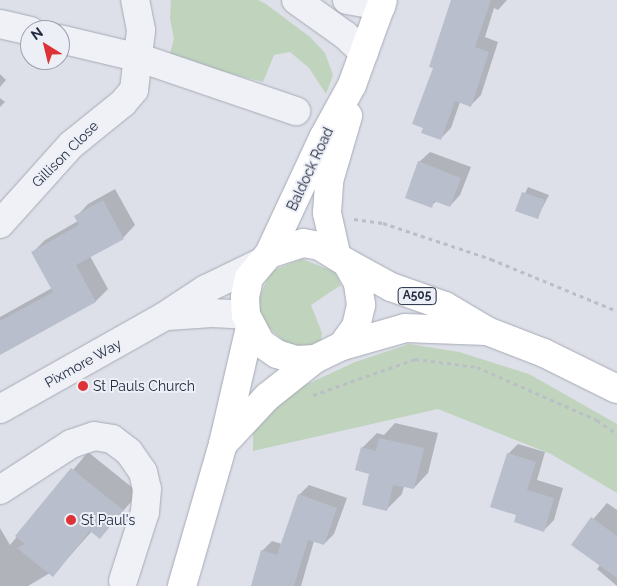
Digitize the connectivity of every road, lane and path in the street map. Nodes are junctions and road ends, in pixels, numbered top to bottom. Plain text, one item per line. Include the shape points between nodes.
1 (135, 0) edge
2 (296, 0) edge
3 (347, 0) edge
4 (382, 3) edge
5 (0, 24) edge
6 (20, 29) edge
7 (70, 40) edge
8 (364, 54) junction
9 (140, 58) junction
10 (352, 85) junction
11 (296, 110) dead end
12 (327, 213) junction
13 (0, 224) edge
14 (264, 258) junction
15 (341, 258) junction
16 (617, 311) edge
17 (165, 316) junction
18 (248, 321) junction
19 (487, 331) junction
20 (342, 346) junction
21 (315, 359) junction
22 (617, 389) edge
23 (309, 397) dead end
24 (0, 409) edge
25 (617, 434) edge
26 (223, 444) junction
27 (0, 490) edge
28 (123, 581) dead end
29 (182, 586) edge

1 - 9 street, Gillison Close via 141,30
2 - 8 street via 345,35
3 - 4 street
4 - 8 main road, Baldock Road
5 - 6 street
7 - 9 street
8 - 10 main road, Baldock Road
9 - 11 street
9 - 13 street, Gillison Close via 134,90 123,103 71,145
10 - 12 main road, Baldock Road via 347,123 329,181
10 - 14 main road, Baldock Road
12 - 15 main road, Baldock Road
12 - 16 path via 383,223 455,247
14 - 15 main road via 302,243 320,246
14 - 17 street, Pixmore Way via 206,289
14 - 18 main road via 250,278 245,296
15 - 19 main road, A505 via 391,287 445,306
15 - 20 main road via 358,282 361,305 356,327
17 - 18 street, Pixmore Way via 212,312
17 - 24 street, Pixmore Way
18 - 21 main road via 261,343 277,354 296,360
18 - 26 main road
19 - 20 main road, A505 via 405,328
19 - 22 main road, A505 via 544,353
20 - 21 main road
21 - 26 main road via 267,397
23 - 25 path via 415,358 477,367 597,420
26 - 29 main road
27 - 28 street via 71,444 94,436 112,439 130,452 143,472 147,489 145,512

